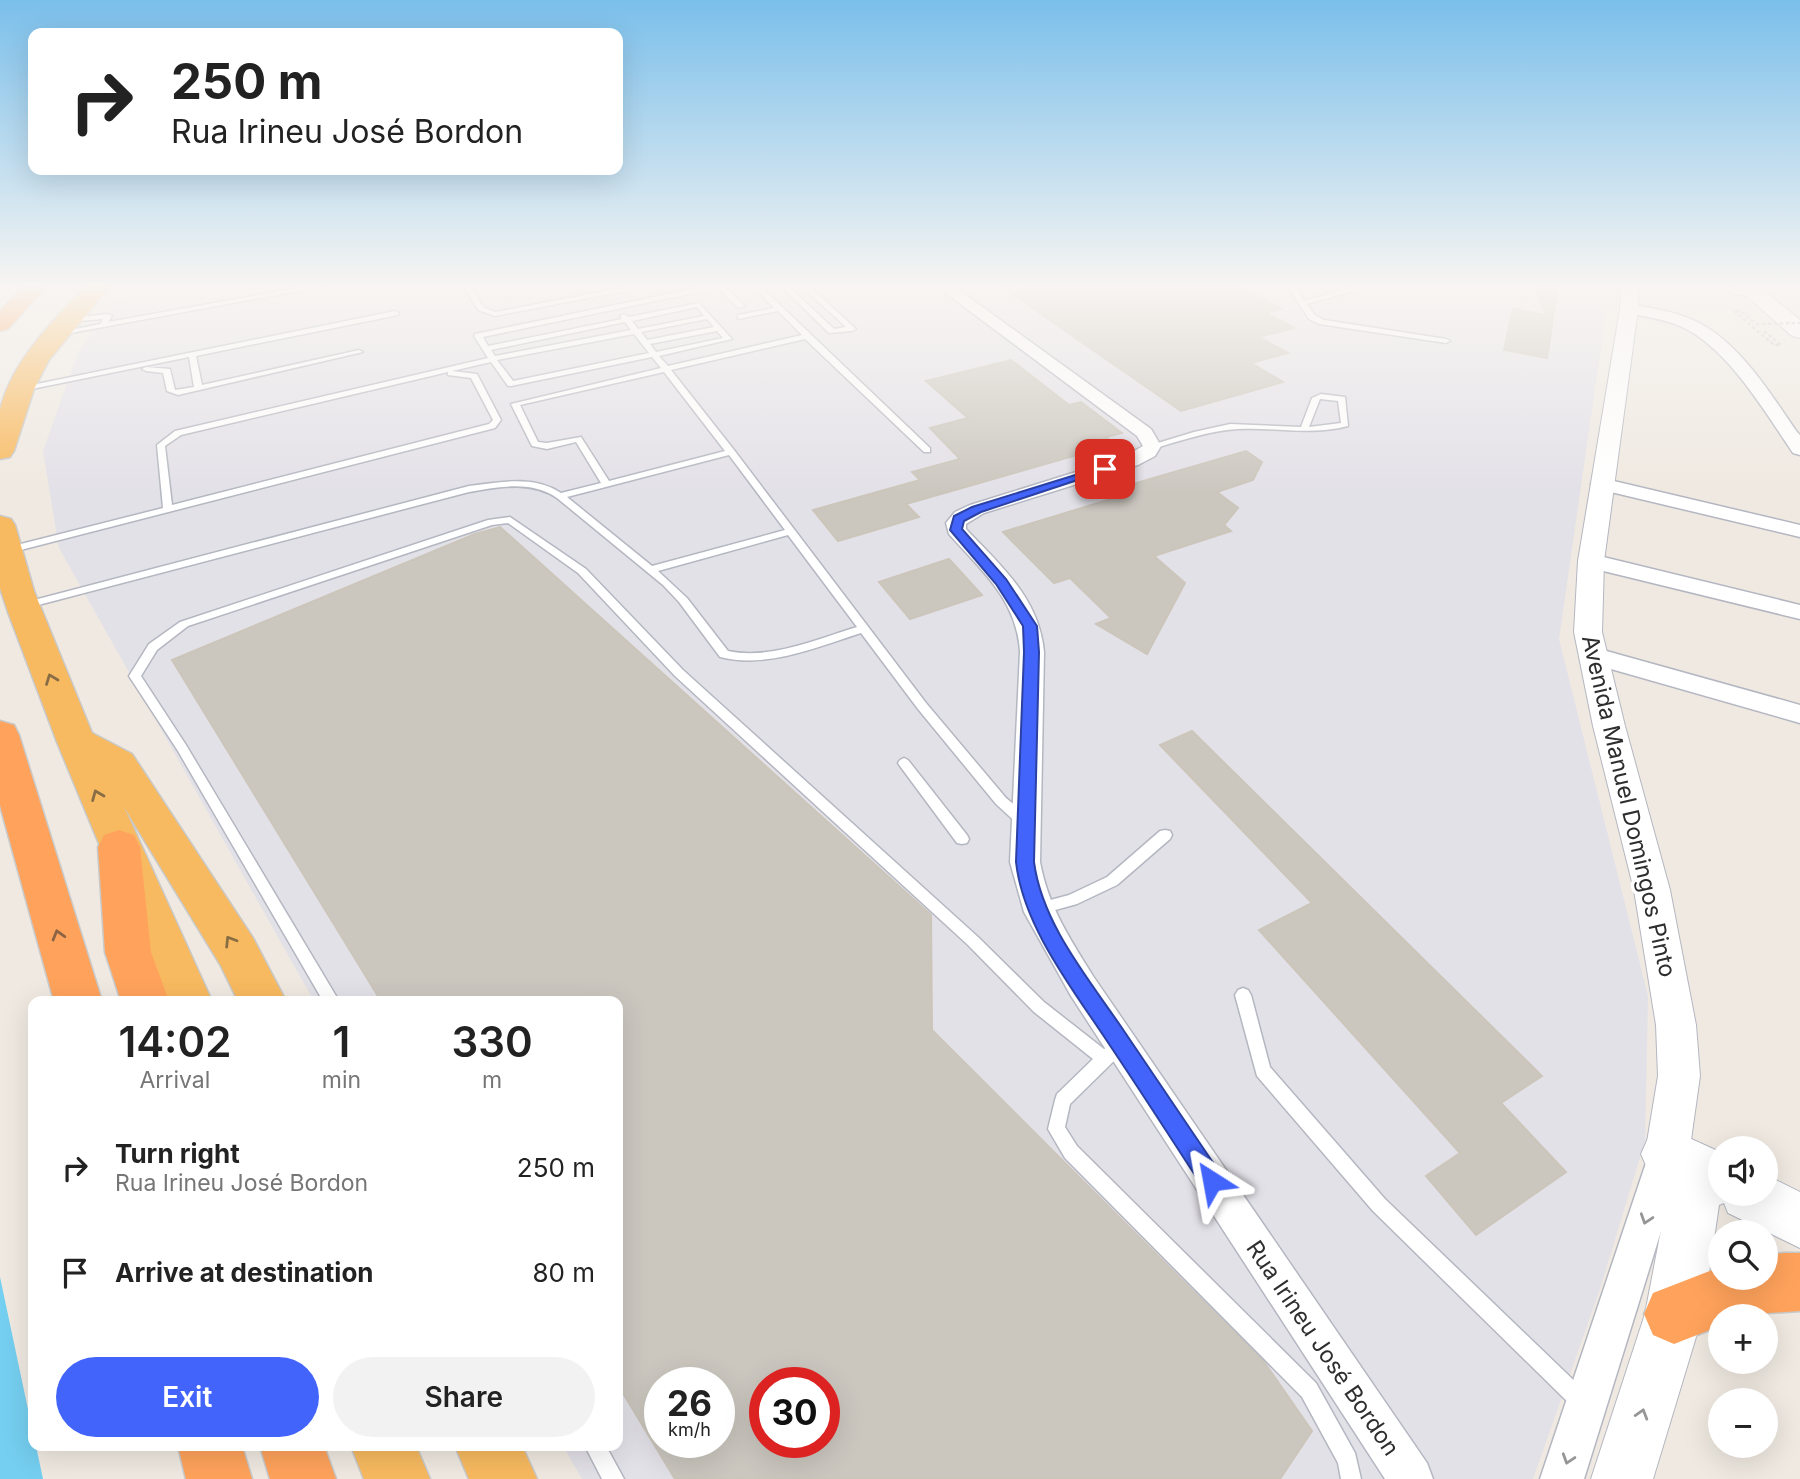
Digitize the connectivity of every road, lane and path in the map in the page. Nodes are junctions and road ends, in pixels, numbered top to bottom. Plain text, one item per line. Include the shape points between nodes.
1 (44, 354) edge
2 (197, 354) edge
3 (350, 354) edge
4 (489, 354) edge
5 (518, 354) edge
6 (655, 354) joint
7 (729, 354) edge
8 (826, 354) edge
9 (1037, 354) edge
10 (1620, 354) edge
11 (1725, 354) edge
12 (192, 355) junction
13 (492, 359) junction
14 (127, 369) junction
15 (665, 369) junction
16 (431, 374) junction
17 (511, 384) junction
18 (198, 388) junction
19 (21, 389) junction
20 (523, 400) junction
21 (1304, 429) junction
22 (1152, 446) junction
23 (1800, 449) edge
24 (927, 450) dead end
25 (0, 451) edge
26 (731, 452) junction
27 (607, 484) junction
28 (1601, 484) junction
29 (560, 496) junction
30 (169, 509) junction
31 (1800, 531) edge
32 (789, 532) junction
33 (2, 538) edge
34 (1591, 561) junction
35 (652, 569) junction
36 (22, 606) junction
37 (1800, 612) edge
38 (863, 629) junction
39 (1592, 656) junction
40 (1800, 714) edge
41 (0, 735) edge
42 (76, 742) junction
43 (904, 763) dead end
44 (1025, 822) junction
45 (1165, 835) dead end
46 (962, 839) dead end
47 (119, 847) junction
48 (1036, 909) junction
49 (1243, 995) dead end
50 (77, 996) edge
51 (143, 996) edge
52 (186, 996) edge
53 (259, 996) edge
54 (328, 996) edge
55 (1113, 1051) junction
56 (1695, 1168) edge
57 (1771, 1206) edge
58 (1800, 1221) edge
59 (1800, 1282) edge
60 (1674, 1314) junction
61 (1586, 1406) junction
62 (211, 1451) edge
63 (294, 1451) edge
64 (385, 1451) edge
65 (490, 1451) edge
66 (597, 1451) edge
67 (219, 1479) edge
68 (303, 1479) edge
69 (397, 1479) edge
70 (504, 1479) edge
71 (614, 1479) edge
72 (1351, 1479) edge
73 (1410, 1479) edge
74 (1562, 1479) edge
75 (1622, 1479) edge

1 - 19 highway
2 - 12 lane
3 - 18 lane
4 - 13 lane
5 - 13 lane
6 - 15 lane
6 - 17 lane
7 - 15 lane
8 - 24 lane
9 - 22 street via 1144,433
10 - 28 street, Avenida Manuel Domingos Pinto
11 - 23 street
12 - 14 lane
12 - 18 lane
13 - 16 lane
13 - 17 lane
14 - 18 lane via 167,371 171,391 178,393
14 - 19 lane
15 - 20 lane
15 - 26 lane
16 - 30 lane via 178,433 161,445
16 - 30 lane via 474,376 497,420 492,426
17 - 20 lane
19 - 25 highway
20 - 27 lane via 516,407 535,444 578,439
21 - 21 lane via 1345,424 1342,400 1316,398
21 - 22 lane via 1214,429
22 - 44 street, Rua Irineu José Bordon via 1131,461 977,509 956,523 956,530 1001,582 1030,626
26 - 27 lane
26 - 32 lane
27 - 29 lane
28 - 31 street
28 - 34 street, Avenida Manuel Domingos Pinto
29 - 35 lane
29 - 36 lane via 551,488 528,485 469,489
30 - 33 lane
32 - 35 lane
32 - 38 lane
33 - 36 highway
34 - 37 street
34 - 39 street, Avenida Manuel Domingos Pinto via 1588,632
35 - 38 lane via 683,600 718,649 733,657 790,650
42 -> 36 highway
38 - 44 lane via 965,760
39 - 40 street
39 - 56 street, Avenida Manuel Domingos Pinto via 1652,890
50 -> 41 highway
47 -> 42 highway
53 -> 42 highway via 237,952 118,764
43 - 46 lane
44 - 48 street, Rua Irineu José Bordon via 1028,885
45 - 48 lane via 1112,881 1072,900
47 - 51 highway via 128,952
47 - 52 highway
48 - 55 street, Rua Irineu José Bordon
49 - 61 lane via 1263,1071 1379,1205
54 - 55 lane via 135,676 153,647 184,624 439,538 510,520 582,571 679,673 1039,1007
55 - 72 lane via 1063,1100 1056,1129 1072,1152 1308,1390 1348,1460
55 - 73 street, Rua Irineu José Bordon
56 - 60 main road
56 -> 61 street, Avenida Manuel Domingos Pinto
57 - 58 main road
59 - 60 highway via 1733,1292
75 -> 60 main road
61 -> 74 street, Avenida Manuel Domingos Pinto
62 - 67 highway
63 - 68 highway
64 - 69 highway
65 - 70 highway
66 - 71 lane

